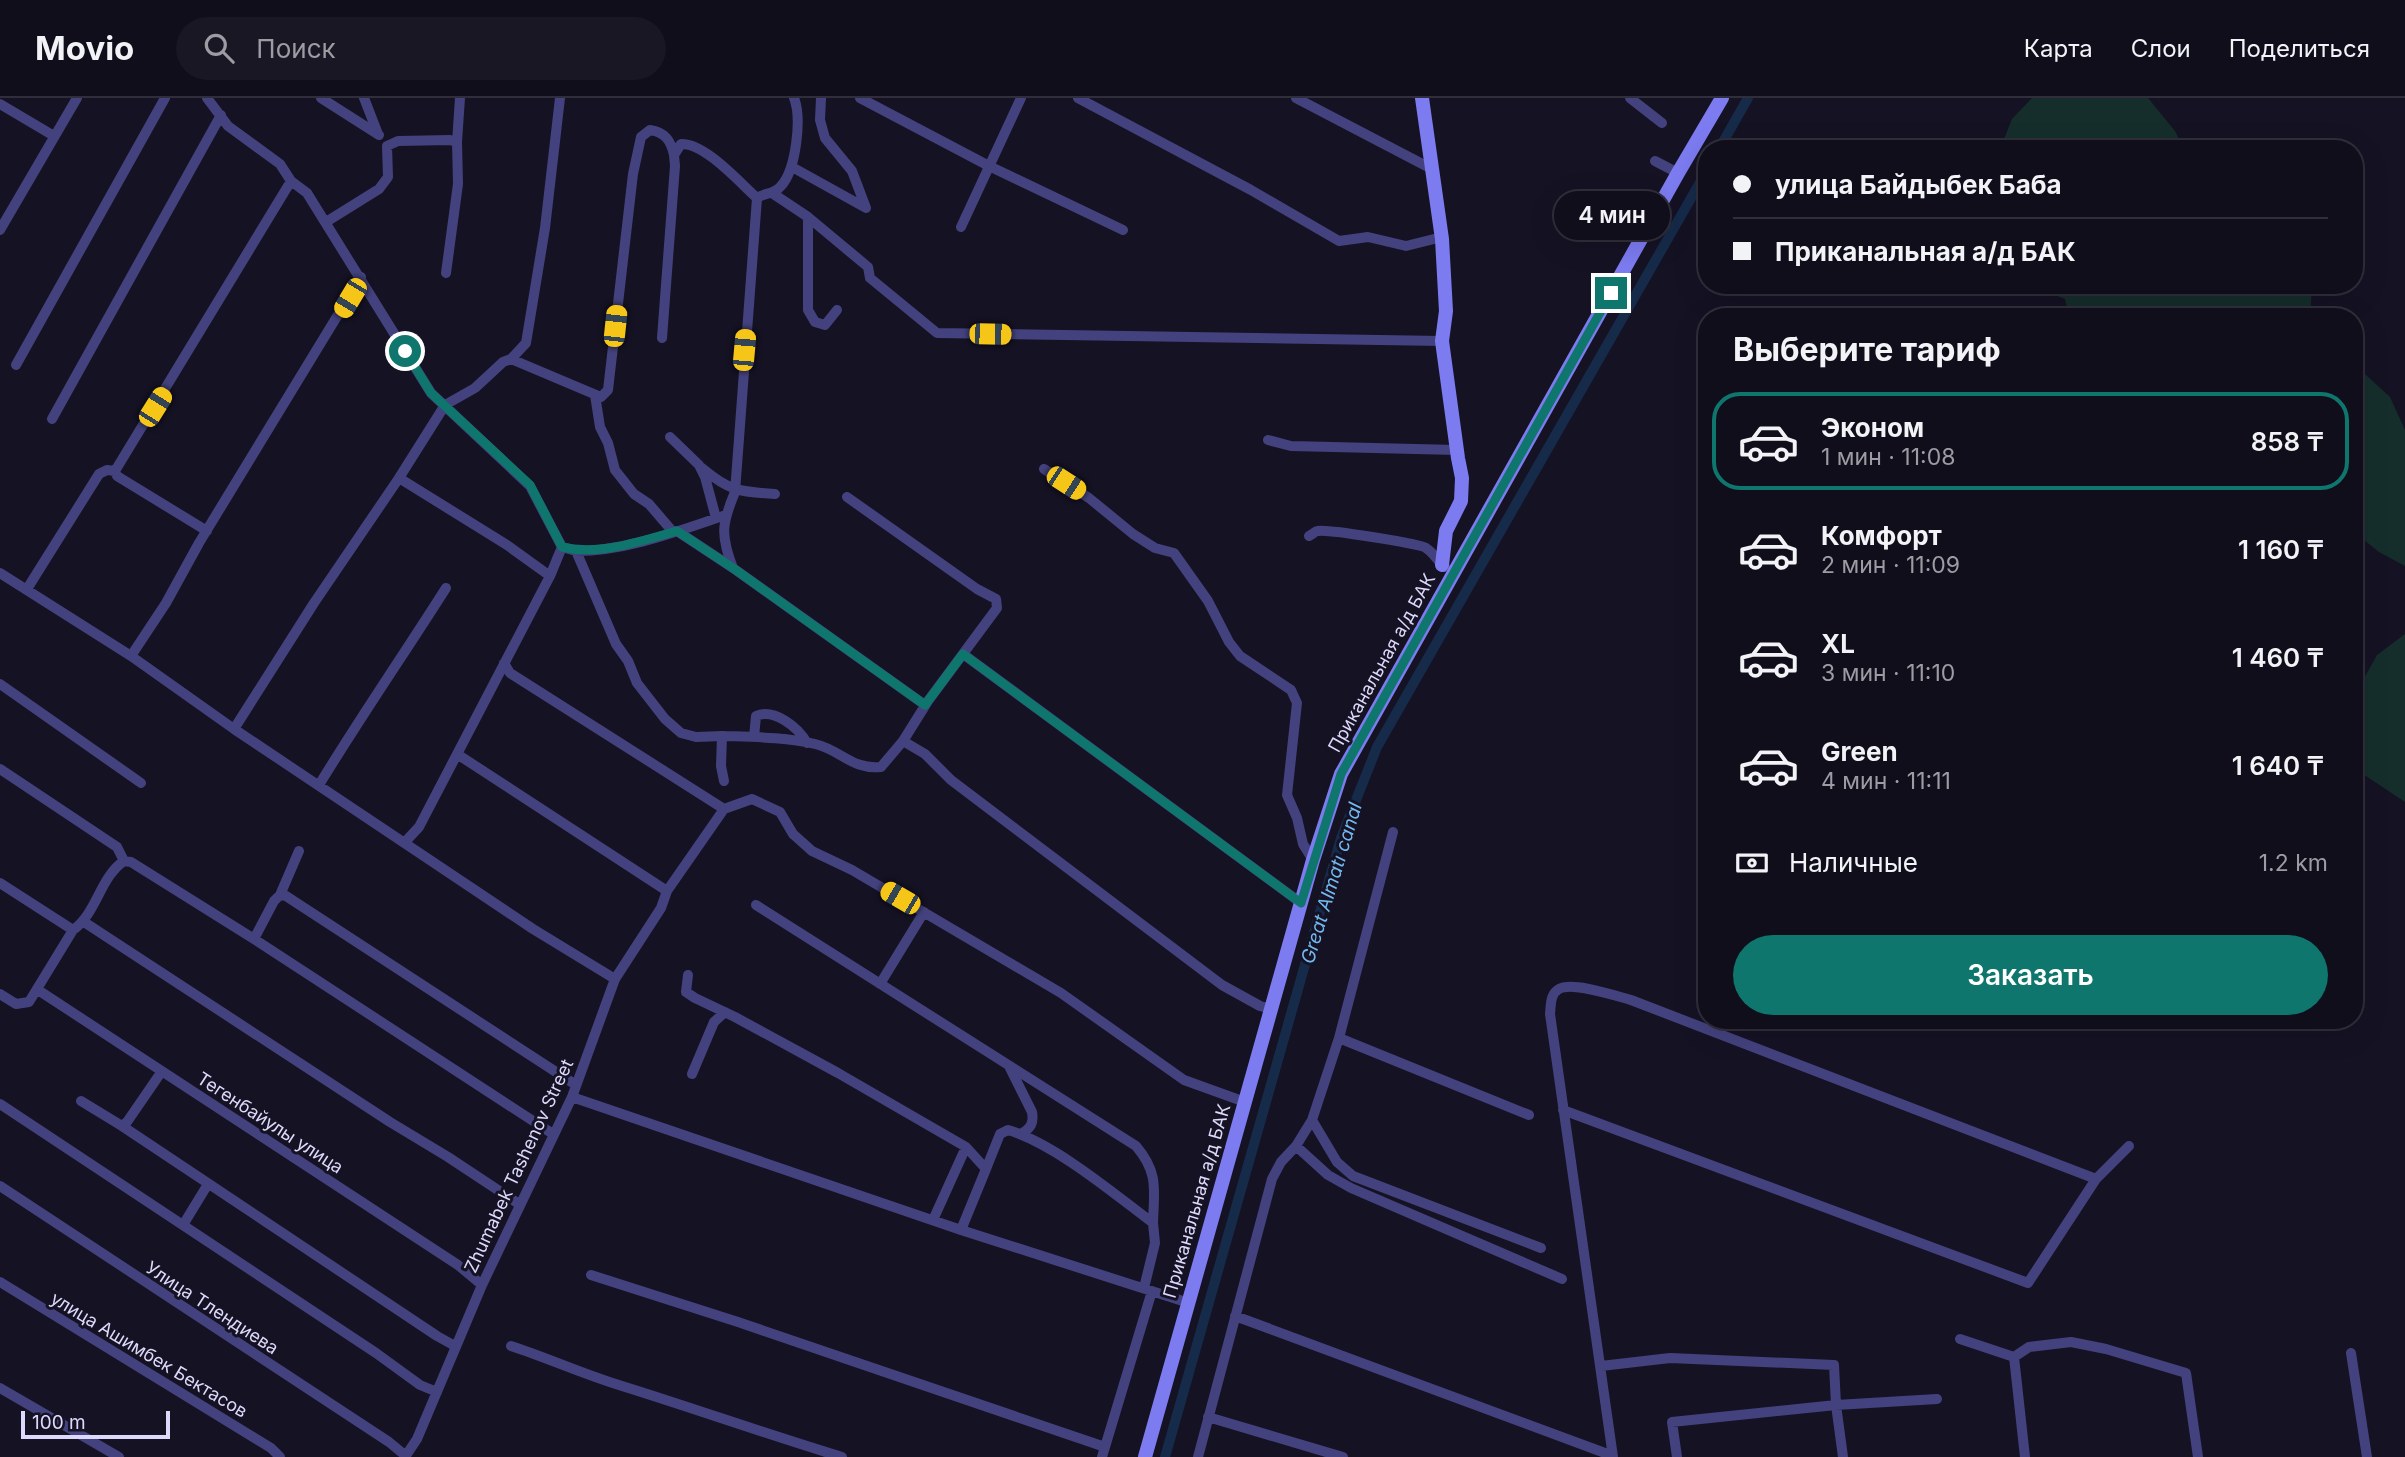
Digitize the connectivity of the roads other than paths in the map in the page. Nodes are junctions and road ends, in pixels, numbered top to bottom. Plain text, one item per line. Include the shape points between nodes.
1 (77, 98) edge
2 (165, 98) edge
3 (207, 98) edge
4 (321, 98) edge
5 (364, 98) edge
6 (460, 98) edge
7 (560, 98) edge
8 (794, 98) edge
9 (821, 98) edge
10 (860, 98) edge
11 (1021, 98) edge
12 (1078, 98) edge
13 (1296, 98) edge
14 (1422, 98) edge
15 (1630, 98) edge
16 (1723, 98) edge
17 (0, 104) edge
18 (221, 115) junction
19 (1662, 123) dead end
20 (379, 135) junction
21 (54, 136) junction
22 (457, 142) junction
23 (387, 146) junction
24 (674, 155) junction
25 (1655, 161) dead end
26 (989, 166) junction
27 (792, 167) junction
28 (1430, 168) junction
29 (1678, 173) junction
30 (291, 181) junction
31 (772, 193) junction
32 (757, 198) junction
33 (808, 217) junction
34 (326, 222) junction
35 (2, 224) edge
36 (961, 227) dead end
37 (1123, 230) dead end
38 (1441, 237) junction
39 (446, 273) dead end
40 (361, 277) junction
41 (837, 310) dead end
42 (662, 338) dead end
43 (1442, 341) junction
44 (511, 359) junction
45 (16, 365) dead end
46 (595, 395) junction
47 (445, 405) junction
48 (52, 419) dead end
49 (670, 437) dead end
50 (1268, 440) dead end
51 (1457, 450) junction
52 (699, 466) junction
53 (1044, 468) dead end
54 (115, 471) junction
55 (399, 478) junction
56 (735, 489) junction
57 (775, 494) dead end
58 (846, 497) dead end
59 (721, 516) junction
60 (207, 531) junction
61 (675, 532) junction
62 (1309, 536) dead end
63 (562, 547) junction
64 (576, 551) junction
65 (1442, 565) junction
66 (733, 568) junction
67 (0, 573) edge
68 (1454, 574) junction
69 (550, 576) junction
70 (446, 588) dead end
71 (27, 589) junction
72 (963, 654) junction
73 (131, 656) junction
74 (504, 663) junction
75 (0, 684) edge
76 (925, 705) junction
77 (234, 729) junction
78 (722, 736) junction
79 (754, 737) junction
80 (903, 741) junction
81 (807, 743) junction
82 (457, 754) junction
83 (0, 769) edge
84 (724, 781) dead end
85 (141, 783) dead end
86 (319, 785) junction
87 (724, 809) junction
88 (1394, 832) dead end
89 (405, 842) junction
90 (299, 851) dead end
91 (1314, 860) junction
92 (124, 861) junction
93 (0, 883) edge
94 (667, 891) junction
95 (280, 895) junction
96 (1301, 903) junction
97 (756, 905) dead end
98 (924, 912) junction
99 (84, 922) junction
100 (73, 930) junction
101 (254, 939) junction
102 (688, 975) dead end
103 (615, 979) junction
104 (880, 984) junction
105 (38, 990) junction
106 (0, 994) edge
107 (1271, 1009) junction
108 (725, 1012) junction
109 (1698, 1026) edge
110 (1706, 1029) edge
111 (1339, 1038) junction
112 (1010, 1068) junction
113 (162, 1071) junction
114 (692, 1074) dead end
115 (576, 1085) junction
116 (572, 1097) junction
117 (81, 1101) dead end
118 (1245, 1102) junction
119 (0, 1104) edge
120 (1563, 1110) junction
121 (1530, 1115) dead end
122 (1312, 1120) junction
123 (122, 1126) junction
124 (553, 1134) junction
125 (1021, 1134) junction
126 (1296, 1146) junction
127 (2129, 1146) dead end
128 (966, 1147) junction
129 (986, 1169) junction
130 (2096, 1179) junction
131 (208, 1184) junction
132 (0, 1186) edge
133 (519, 1204) junction
134 (933, 1220) junction
135 (1153, 1223) junction
136 (183, 1225) junction
137 (961, 1230) junction
138 (1542, 1248) dead end
139 (591, 1276) dead end
140 (1562, 1279) dead end
141 (0, 1282) edge
142 (482, 1285) junction
143 (1148, 1289) junction
144 (1189, 1303) junction
145 (1235, 1316) junction
146 (1960, 1339) dead end
147 (455, 1346) junction
148 (511, 1346) dead end
149 (2351, 1353) dead end
150 (2014, 1357) junction
151 (1601, 1366) junction
152 (0, 1388) edge
153 (437, 1392) junction
154 (1937, 1399) dead end
155 (1836, 1405) junction
156 (1208, 1417) junction
157 (1104, 1452) edge
158 (1613, 1456) edge
159 (119, 1457) edge
160 (280, 1457) edge
161 (406, 1457) edge
162 (842, 1457) edge
163 (1145, 1457) edge
164 (1198, 1457) edge
165 (1343, 1457) edge
166 (1677, 1457) edge
167 (1843, 1457) edge
168 (2025, 1457) edge
169 (2197, 1457) edge
170 (2367, 1457) edge

1 - 21 street
2 - 45 street
3 - 18 street
4 - 20 street
5 - 20 street
6 - 22 street
7 - 44 street via 526,343
8 - 27 street via 797,123
9 - 27 street via 825,138 852,171 866,208
10 - 26 street
11 - 26 street
12 - 38 street via 1339,241 1368,237 1406,246
13 - 28 street
14 - 28 main road
15 - 19 street
16 - 29 main road, Приканальная а/д БАК
17 - 21 street
18 - 30 street via 228,126 280,164
18 - 48 street
20 - 23 street
21 - 35 street
22 - 23 street via 398,141
22 - 39 street via 458,184
23 - 34 street via 388,177 379,189
24 - 32 street via 681,144 691,144
24 - 42 street
24 - 46 street via 671,142 659,131 650,130 641,138 608,390 601,397
25 - 29 street
26 - 36 street
26 - 37 street
27 - 31 street
28 - 38 main road
29 - 68 main road, Приканальная а/д БАК
30 - 34 street via 307,193
30 - 54 street
31 - 32 street
31 - 33 street
32 - 56 street
33 - 41 street via 808,310 815,322 825,325
33 - 43 street via 868,267 870,278 937,333
34 - 40 street
38 - 43 main road via 1446,311
40 - 47 street via 431,393
40 - 60 street
43 - 51 main road
44 - 46 street
44 - 47 street
46 - 61 street via 615,470
47 - 55 street
47 - 63 street via 530,485
49 - 52 street
50 - 51 street via 1291,446
51 - 65 main road via 1461,501 1446,531
52 - 56 street
52 - 59 street
53 - 91 street via 1154,548 1174,553 1208,601 1229,642 1241,656 1291,690 1297,703 1287,794 1303,844
54 - 60 street
54 - 71 street via 99,474
55 - 69 street
55 - 77 street
56 - 57 street
56 - 59 street
58 - 72 street via 996,599 997,608
59 - 61 street
59 - 66 street
60 - 73 street
61 - 64 street
61 - 66 street
62 - 65 street via 1316,531 1344,531 1415,544 1426,547
63 - 64 street
63 - 69 street
64 - 78 street via 616,645 665,719 681,733
65 - 68 street
66 - 76 street
67 - 71 street
68 - 91 main road, Приканальная а/д БАК via 1341,774
69 - 74 street
70 - 86 street
71 - 73 street
72 - 76 street
72 - 96 street
73 - 77 street
74 - 82 street
74 - 87 street via 510,673
75 - 85 street
76 - 80 street
77 - 86 street
78 - 79 street
78 - 84 street
79 - 81 street
79 - 81 street via 756,716 770,714 794,727
80 - 81 street via 881,767 868,768
80 - 107 street via 1222,985
82 - 89 street via 419,827
82 - 94 street
83 - 92 street via 117,847
86 - 89 street
87 - 94 street, Zhumabek Tashenov Street
87 - 98 street via 752,799 780,812 793,834 812,850
88 - 111 street
89 - 103 street
90 - 95 street
91 - 96 main road, Приканальная а/д БАК
92 - 99 street via 115,867
92 - 101 street
93 - 100 street
94 - 103 street, Zhumabek Tashenov Street
95 - 101 street
95 - 115 street
96 - 107 main road, Приканальная а/д БАК
97 - 104 street
98 - 104 street
98 - 118 street via 1061,993 1184,1080
99 - 100 street
99 - 133 street
100 - 105 street
101 - 124 street
102 - 108 street via 686,992
103 - 115 street, Zhumabek Tashenov Street
104 - 112 street
105 - 106 street via 29,1002 16,1004
105 - 113 street, Тегенбайулы улица
107 - 118 main road, Приканальная а/д БАК
108 - 114 street via 714,1023
108 - 128 street
109 - 120 street via 1631,1000 1578,987 1557,990 1550,1014
110 - 130 street
111 - 121 street
111 - 122 street
112 - 125 street via 1032,1112 1031,1127
112 - 135 street via 1136,1146 1148,1160 1154,1180
113 - 123 street
113 - 142 street, Тегенбайулы улица
115 - 116 street, Zhumabek Tashenov Street
116 - 124 street, Zhumabek Tashenov Street
116 - 134 street
117 - 123 street
118 - 144 main road, Приканальная а/д БАК
119 - 136 street
120 - 130 street via 2028,1283
120 - 151 street
122 - 126 street
122 - 138 street via 1337,1162 1353,1176
123 - 131 street
124 - 133 street, Zhumabek Tashenov Street
125 - 129 street via 1008,1130 1000,1135
125 - 135 street via 1072,1164
126 - 140 street via 1328,1175 1351,1188
126 - 145 street via 1272,1179
127 - 130 street
128 - 129 street
128 - 134 street
129 - 137 street
131 - 136 street
131 - 147 street
132 - 161 street, Улица Тлендиева
133 - 142 street, Zhumabek Tashenov Street
134 - 137 street
135 - 143 street via 1155,1243
136 - 153 street
137 - 143 street
139 - 157 street via 738,1322
141 - 160 street, улица Ашимбек Бектасов
142 - 147 street, Zhumabek Tashenov Street
143 - 144 street
143 - 157 street
144 - 163 main road, Приканальная а/д БАК
145 - 156 street
145 - 158 street
146 - 150 street
147 - 153 street, Zhumabek Tashenov Street
148 - 162 street
149 - 170 street
150 - 168 street
150 - 169 street via 2029,1347 2071,1342 2186,1374
151 - 155 street via 1670,1358 1834,1365
151 - 158 street
152 - 159 street
153 - 161 street, Zhumabek Tashenov Street
154 - 155 street
155 - 166 street via 1672,1422
155 - 167 street
156 - 164 street
156 - 165 street

